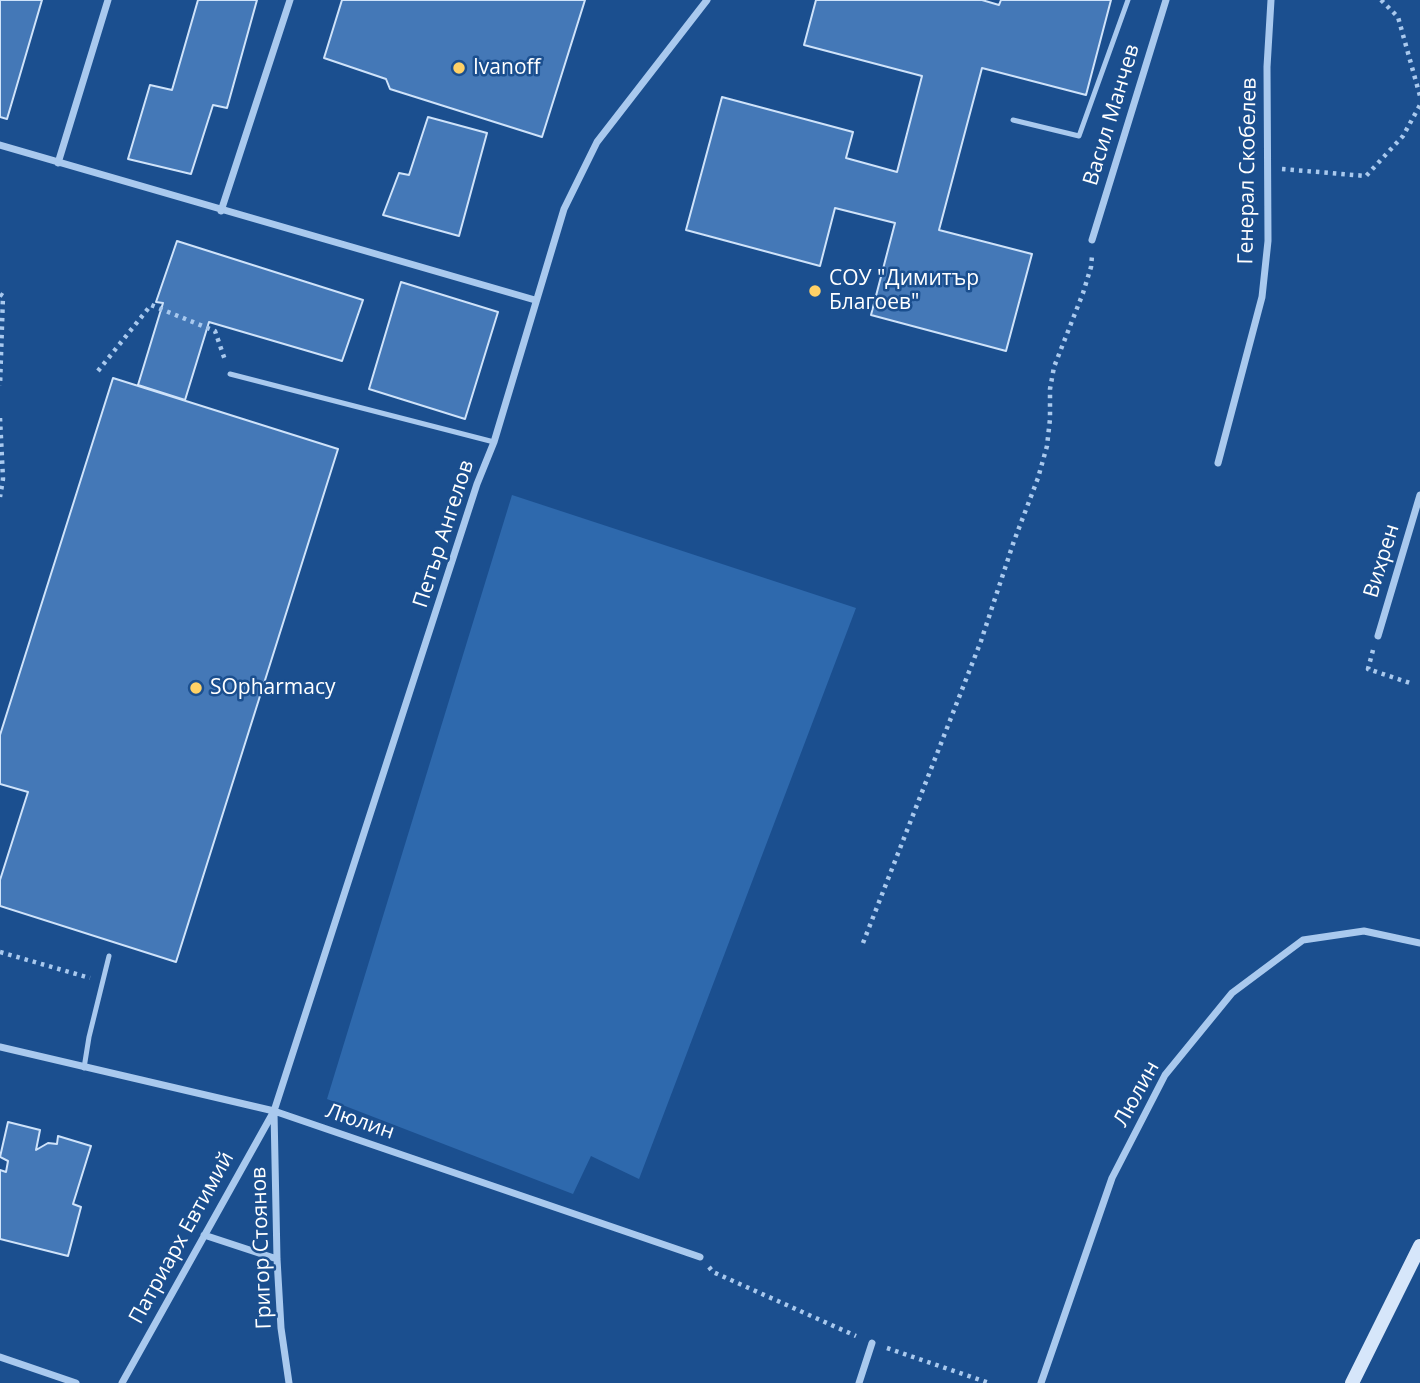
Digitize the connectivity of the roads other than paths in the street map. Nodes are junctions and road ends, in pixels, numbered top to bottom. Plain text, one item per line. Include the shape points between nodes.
1 (108, 0) edge
2 (290, 0) edge
3 (1128, 0) edge
4 (1166, 0) edge
5 (1271, 0) edge
6 (703, 2) edge
7 (1013, 120) dead end
8 (0, 145) edge
9 (58, 163) junction
10 (221, 211) junction
11 (1092, 240) road end
12 (535, 300) junction
13 (230, 374) road end
14 (494, 442) junction
15 (1218, 463) dead end
16 (1420, 495) edge
17 (1378, 636) dead end
18 (1420, 943) edge
19 (109, 956) dead end
20 (0, 1047) edge
21 (84, 1068) junction
22 (274, 1111) junction
23 (204, 1235) junction
24 (1420, 1246) edge
25 (700, 1257) road end
26 (278, 1259) junction
27 (872, 1343) road end
28 (0, 1357) edge
29 (76, 1383) edge
30 (122, 1383) edge
31 (289, 1383) edge
32 (859, 1383) edge
33 (1041, 1383) edge
34 (1352, 1383) edge

1 - 9 street
2 - 10 street
3 - 7 lane via 1079,136
4 - 11 street, Васил Манчев
5 - 15 street, Генерал Скобелев via 1268,241 1262,297
6 - 12 street, Петър Ангелов via 597,142 564,209
8 - 9 street
9 - 10 street
10 - 12 street
12 - 14 street, Петър Ангелов
13 - 14 lane
14 - 22 street, Петър Ангелов
16 - 17 street, Вихрен
18 - 33 street, Люлин via 1364,931 1303,940 1232,992 1165,1075 1112,1178
19 - 21 lane
20 - 21 street, Люлин
21 - 22 street, Люлин
22 - 23 street, Патриарх Евтимий
22 - 25 street, Люлин
22 - 26 street, Григор Стоянов
23 - 26 street
23 - 30 street, Патриарх Евтимий
24 - 34 street
26 - 31 street, Григор Стоянов
27 - 32 street
28 - 29 street

